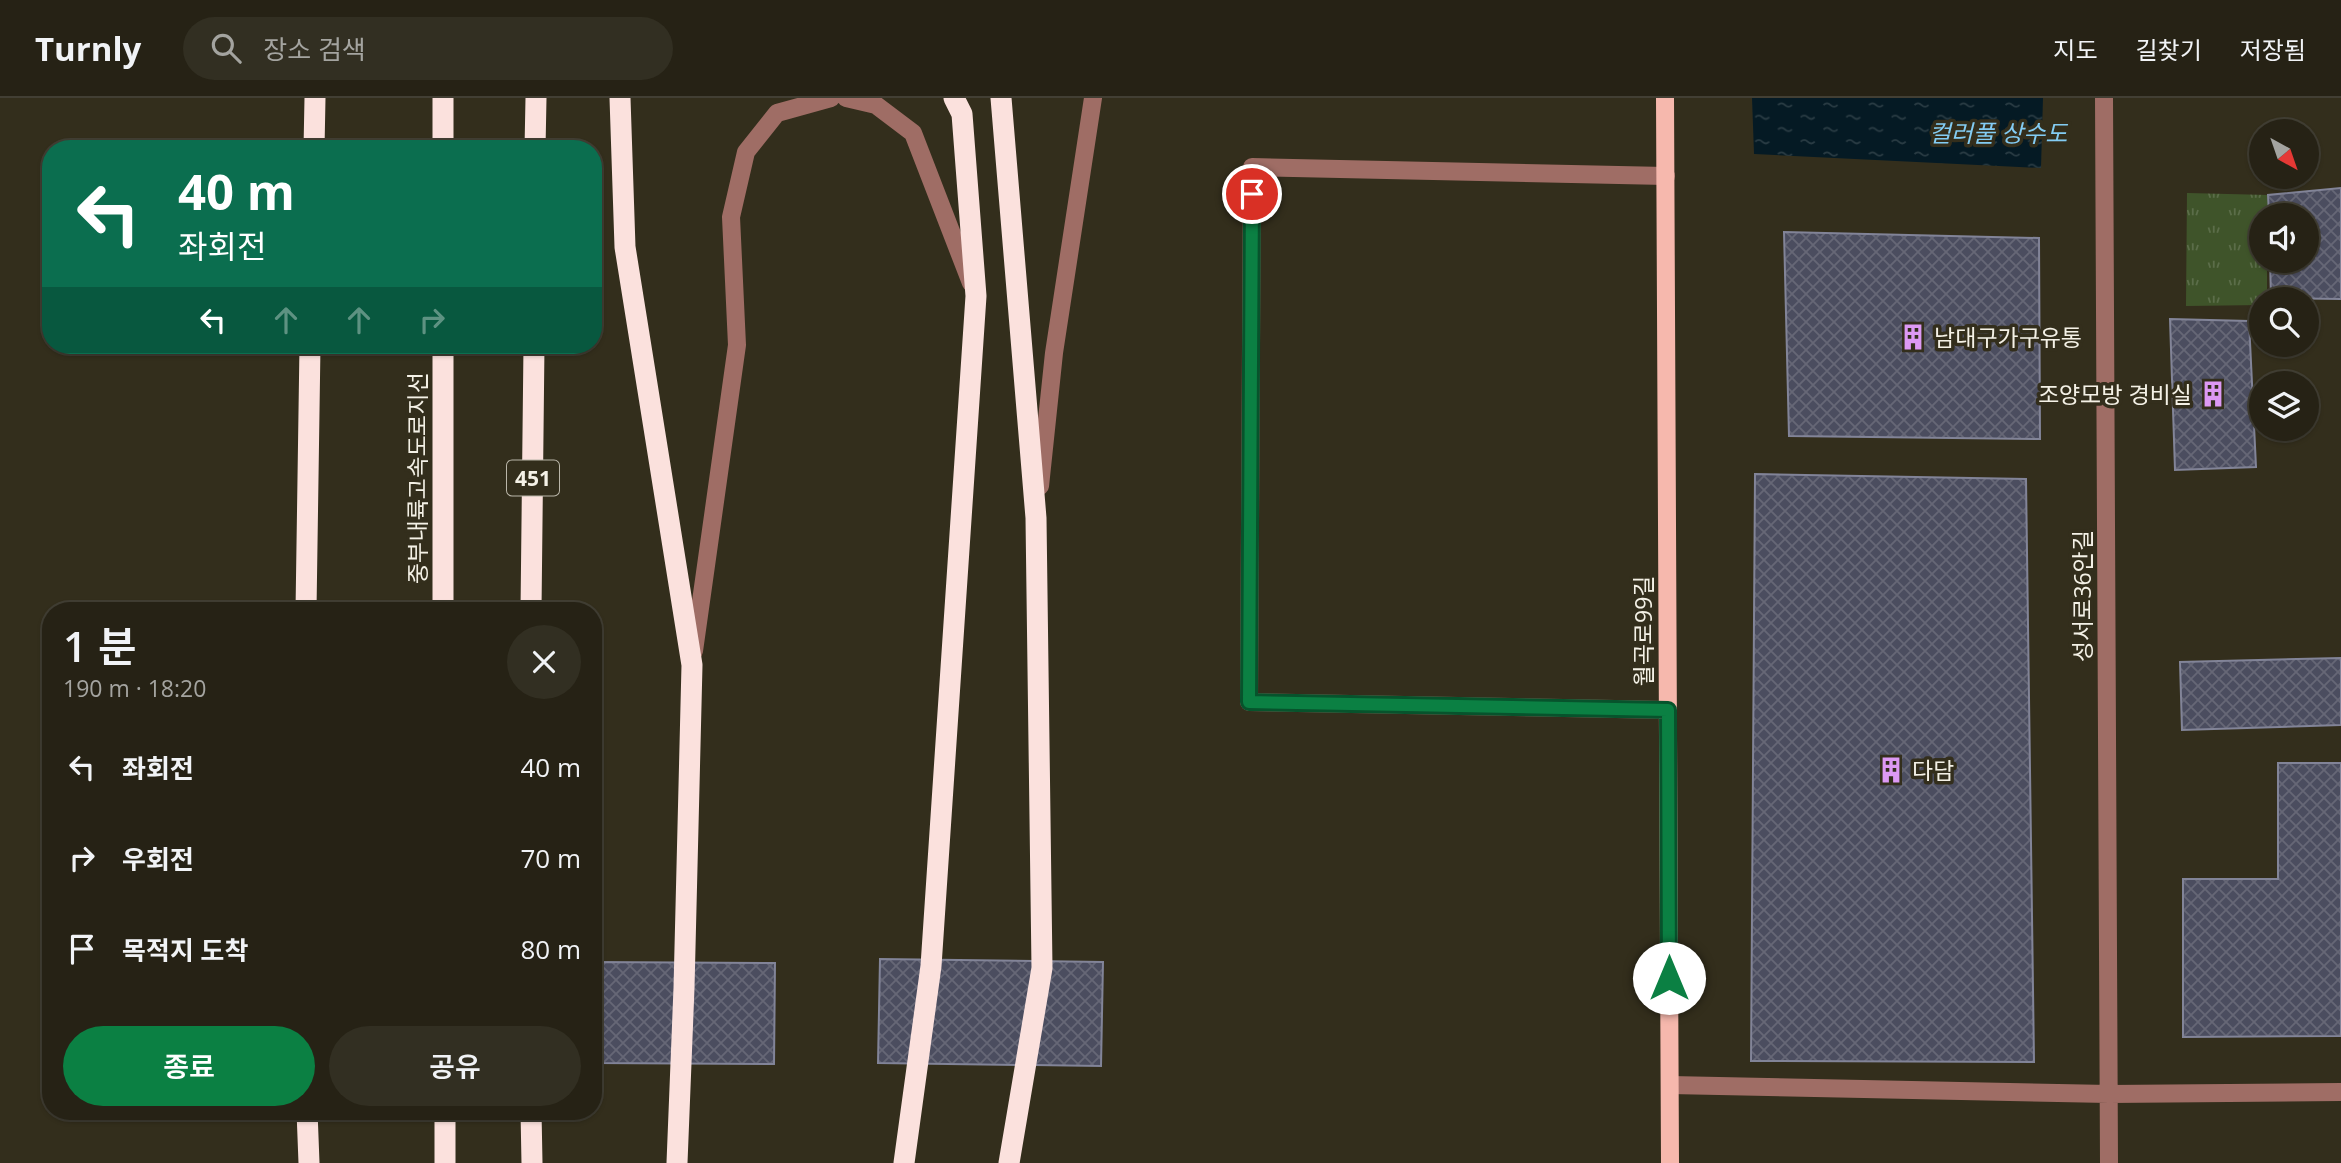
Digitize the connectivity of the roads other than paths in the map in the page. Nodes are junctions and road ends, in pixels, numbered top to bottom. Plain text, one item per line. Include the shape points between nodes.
1 (315, 98) edge
2 (443, 98) edge
3 (536, 98) edge
4 (620, 98) edge
5 (831, 98) edge
6 (846, 98) edge
7 (954, 98) edge
8 (1001, 98) edge
9 (1093, 98) edge
10 (1665, 98) edge
11 (2104, 98) edge
12 (314, 140) edge
13 (443, 140) edge
14 (536, 140) edge
15 (1666, 176) junction
16 (976, 296) junction
17 (310, 354) edge
18 (443, 354) edge
19 (534, 354) edge
20 (1036, 518) junction
21 (306, 602) edge
22 (443, 602) edge
23 (531, 602) edge
24 (692, 665) junction
25 (1668, 710) junction
26 (1670, 1085) junction
27 (2341, 1092) edge
28 (2109, 1094) junction
29 (307, 1120) edge
30 (445, 1120) edge
31 (531, 1120) edge
32 (309, 1163) edge
33 (445, 1163) edge
34 (532, 1163) edge
35 (677, 1163) edge
36 (904, 1163) edge
37 (1009, 1163) edge
38 (1670, 1163) edge
39 (2109, 1163) edge

1 - 12 highway
2 - 13 highway
3 - 14 highway
4 - 24 highway via 625,247
5 - 24 street via 777,113 746,152 731,217 737,345
6 - 16 street via 876,105 913,133
7 - 16 highway via 962,114
8 - 20 highway
9 - 20 street via 1054,354
10 - 15 main road, 월곡로99길
11 - 28 street, 성서로36안길
15 - 25 main road, 월곡로99길
15 - 25 street via 1252,167 1249,702
16 - 36 highway via 931,966
17 - 21 highway
18 - 22 highway, 중부내륙고속도로지선
19 - 23 highway, 451
20 - 37 highway via 1042,968
24 - 35 highway
25 - 26 main road, 월곡로99길
26 - 28 street
26 - 38 main road, 월곡로99길
27 - 28 street
28 - 39 street, 성서로36안길
29 - 32 highway
30 - 33 highway
31 - 34 highway

